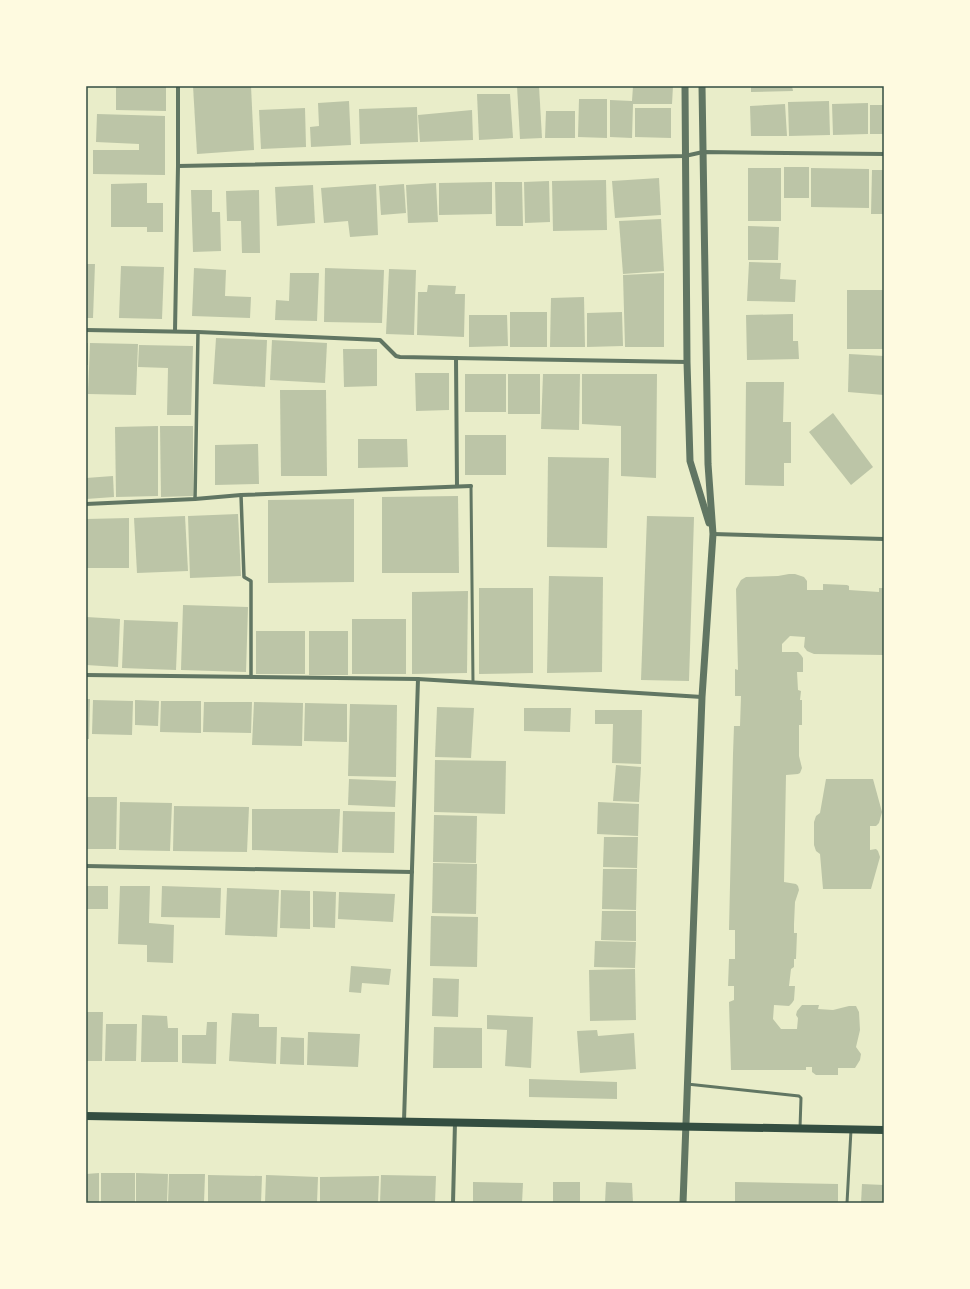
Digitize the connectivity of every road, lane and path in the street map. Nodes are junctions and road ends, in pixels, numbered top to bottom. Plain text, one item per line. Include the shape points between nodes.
1 (178, 86) edge
2 (685, 86) edge
3 (702, 86) edge
4 (703, 152) junction
5 (884, 154) edge
6 (686, 156) junction
7 (178, 166) junction
8 (86, 330) edge
9 (175, 331) junction
10 (198, 332) junction
11 (456, 358) junction
12 (687, 362) junction
13 (457, 486) junction
14 (471, 486) joint
15 (241, 495) junction
16 (195, 499) junction
17 (86, 504) edge
18 (713, 534) junction
19 (884, 540) edge
20 (86, 675) edge
21 (252, 677) junction
22 (418, 679) junction
23 (473, 682) junction
24 (702, 697) junction
25 (86, 866) edge
26 (412, 872) junction
27 (687, 1084) junction
28 (86, 1116) edge
29 (404, 1121) junction
30 (455, 1122) junction
31 (686, 1126) junction
32 (800, 1128) junction
33 (851, 1129) junction
34 (884, 1130) edge
35 (453, 1203) edge
36 (683, 1203) edge
37 (847, 1203) edge

1 - 7 street
2 - 6 street
3 - 4 street
4 - 5 street
4 - 6 street
4 - 18 street via 708,464
6 - 7 street
6 - 12 street
7 - 9 street
8 - 9 street
9 - 10 street
10 - 11 street via 380,340 396,356
10 - 16 street
11 - 12 street
11 - 13 street
12 - 18 street via 690,462
13 - 14 street
13 - 15 street
14 - 23 lane
15 - 16 street
15 - 21 street via 244,577 251,582
16 - 17 street
18 - 19 street
18 - 24 street
20 - 21 street
21 - 22 street
22 - 23 street
22 - 26 street
23 - 24 street
24 - 27 street
25 - 26 street
26 - 29 street
27 - 31 street
27 - 32 lane via 799,1096
28 - 29 main road
29 - 30 main road
30 - 31 main road
30 - 35 street
31 - 32 main road
31 - 36 street
32 - 33 main road
33 - 34 main road
33 - 37 lane

